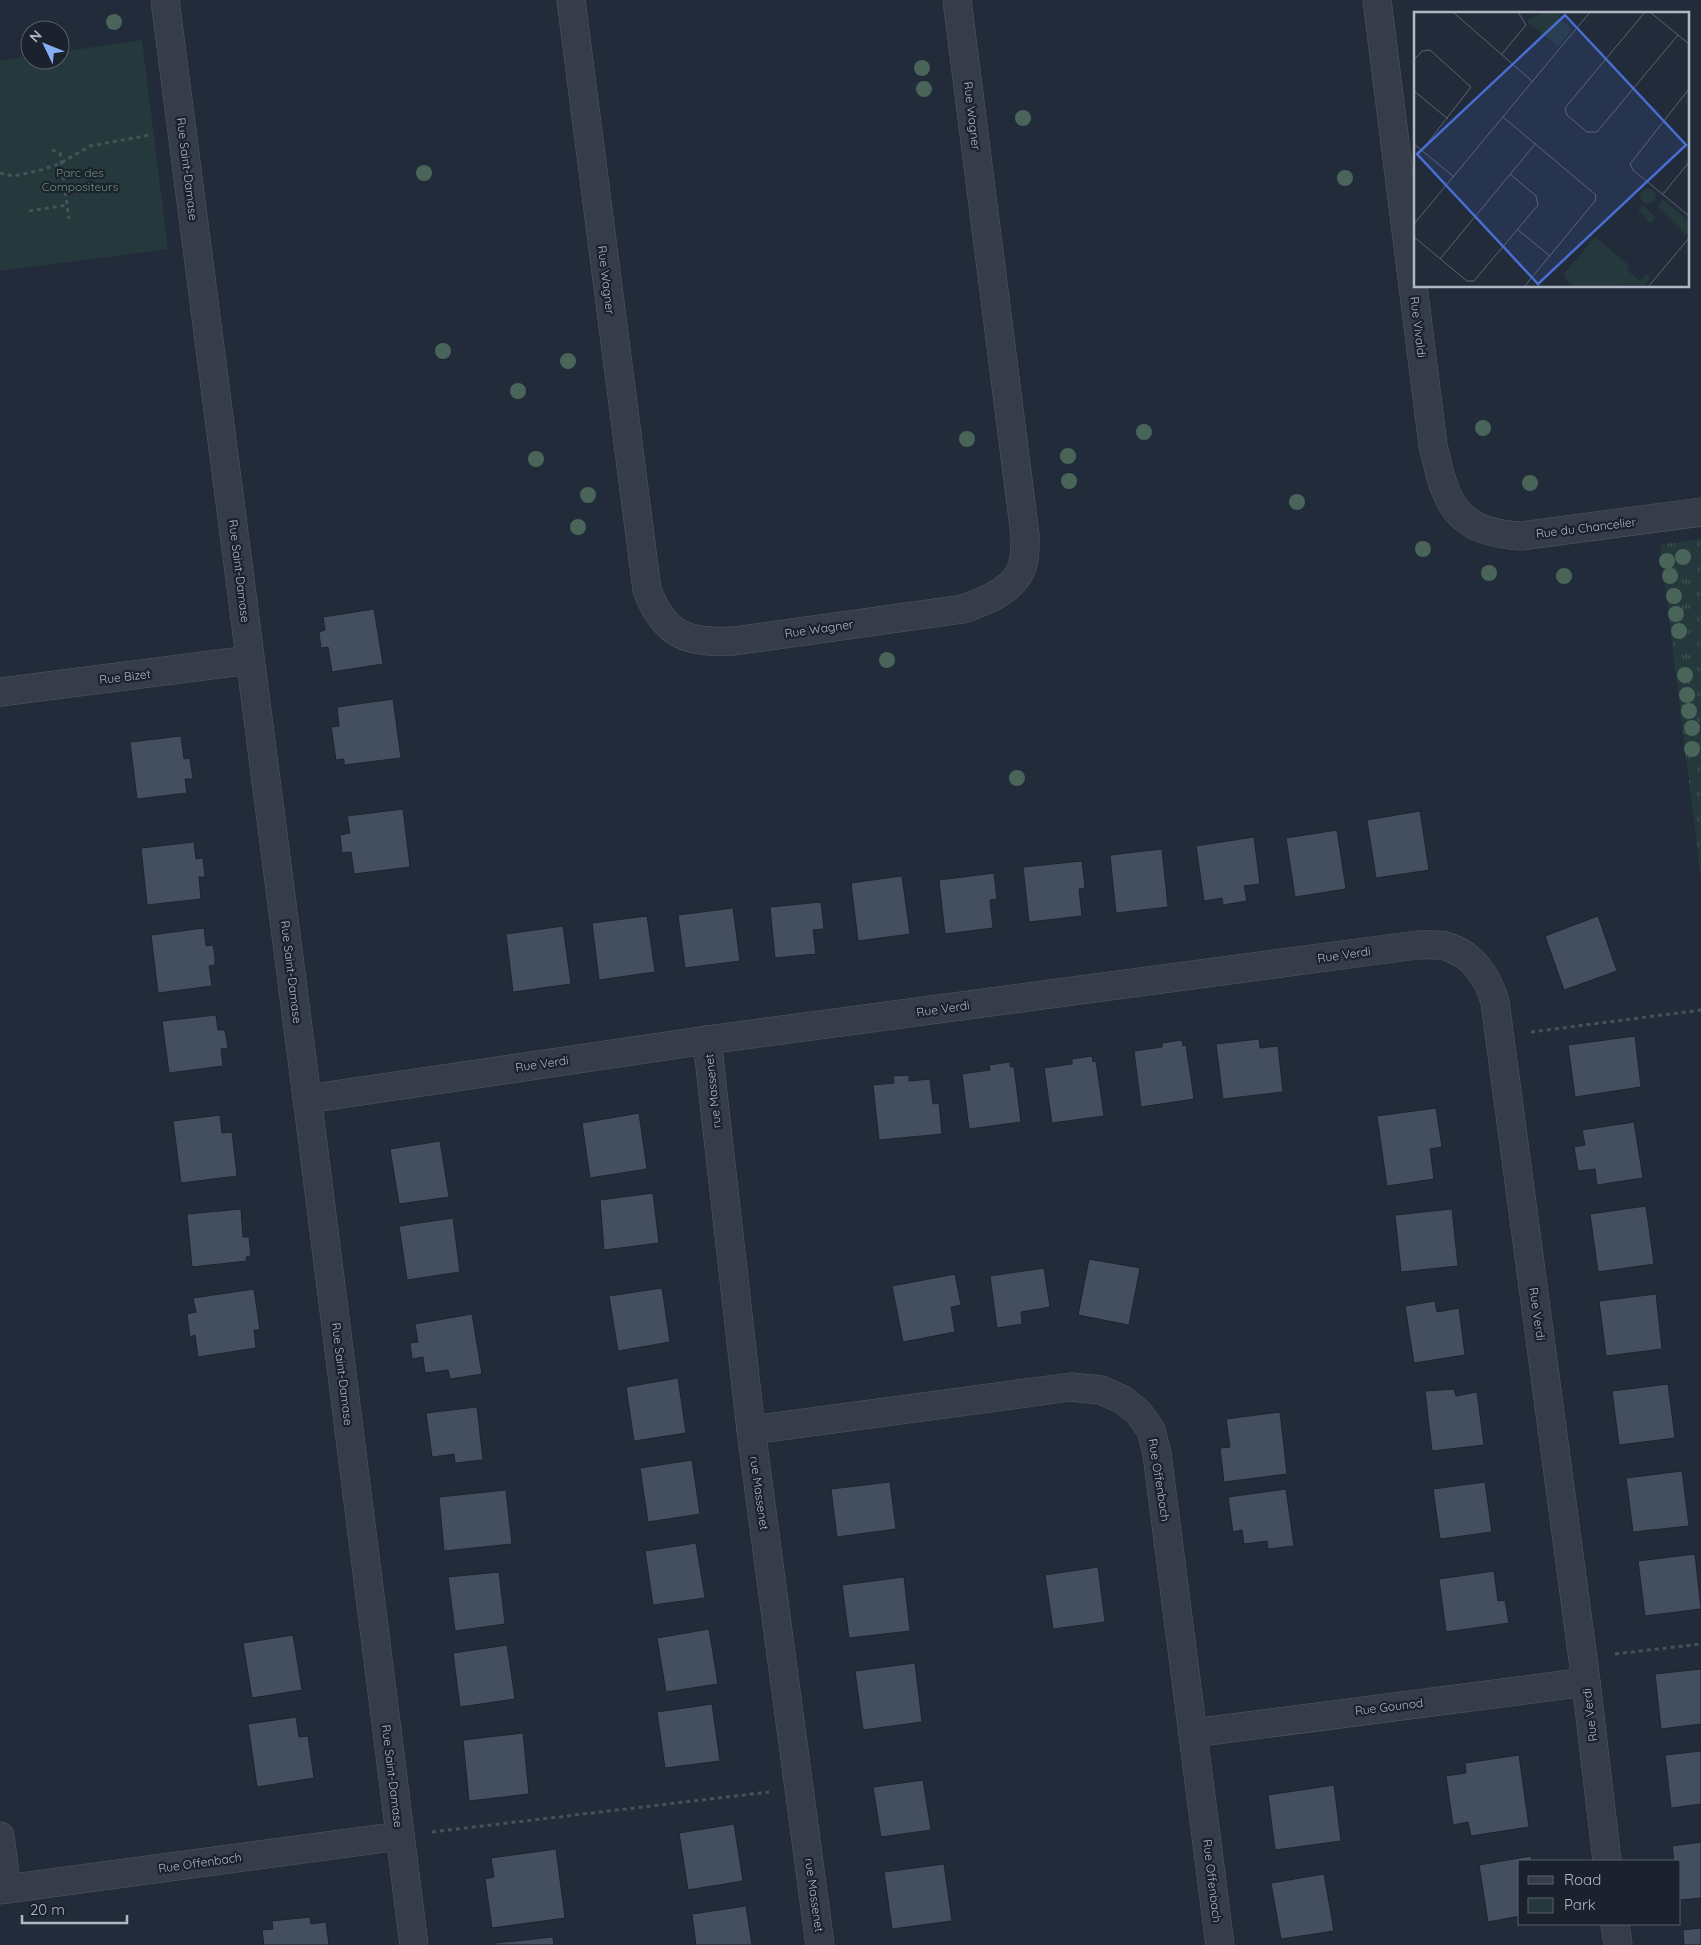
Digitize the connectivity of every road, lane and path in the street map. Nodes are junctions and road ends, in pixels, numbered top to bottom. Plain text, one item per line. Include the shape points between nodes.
1 (166, 0) edge
2 (570, 0) edge
3 (957, 0) edge
4 (1377, 0) edge
5 (154, 134) dead end
6 (52, 150) dead end
7 (61, 163) junction
8 (0, 173) edge
9 (67, 204) junction
10 (29, 211) dead end
11 (69, 219) dead end
12 (1701, 512) edge
13 (1473, 524) joint
14 (250, 660) junction
15 (0, 692) edge
16 (1701, 1010) edge
17 (1526, 1033) dead end
18 (707, 1040) junction
19 (307, 1099) junction
20 (751, 1430) junction
21 (1701, 1644) edge
22 (1612, 1655) dead end
23 (1586, 1682) junction
24 (1193, 1733) junction
25 (778, 1791) dead end
26 (429, 1832) dead end
27 (0, 1836) edge
28 (400, 1836) junction
29 (1607, 1860) edge
30 (3, 1889) edge
31 (1615, 1925) edge
32 (414, 1945) edge
33 (820, 1945) edge
34 (1220, 1945) edge
35 (1618, 1945) edge

1 - 14 street, Rue Saint-Damase
2 - 3 street, Rue Wagner via 647,590 653,605 669,627 680,635 712,642 964,609 990,599 1020,573 1025,556 1025,535
4 - 13 street, Rue Vivaldi via 1433,445 1446,494 1454,508
5 - 7 path via 90,146
6 - 7 path via 60,153
7 - 8 path via 13,176
7 - 9 path
9 - 10 path
9 - 11 path
12 - 13 street, Rue du Chancelier via 1521,536 1485,531
14 - 15 street, Rue Bizet
14 - 19 street, Rue Saint-Damase
16 - 17 path
18 - 19 street, Rue Verdi
18 - 20 street, rue Massenet
18 - 23 street, Rue Verdi via 1417,945 1444,946 1462,954 1479,968 1490,984 1495,1002
19 - 28 street, Rue Saint-Damase
20 - 24 street, Rue Offenbach via 1071,1387 1101,1390 1124,1400 1151,1430 1157,1454
20 - 33 street, rue Massenet
21 - 22 path
23 - 24 street, Rue Gounod
23 - 29 street, Rue Verdi
24 - 34 street, Rue Offenbach
25 - 26 path
27 - 30 street
28 - 30 street, Rue Offenbach
28 - 32 street, Rue Saint-Damase
31 - 35 street

